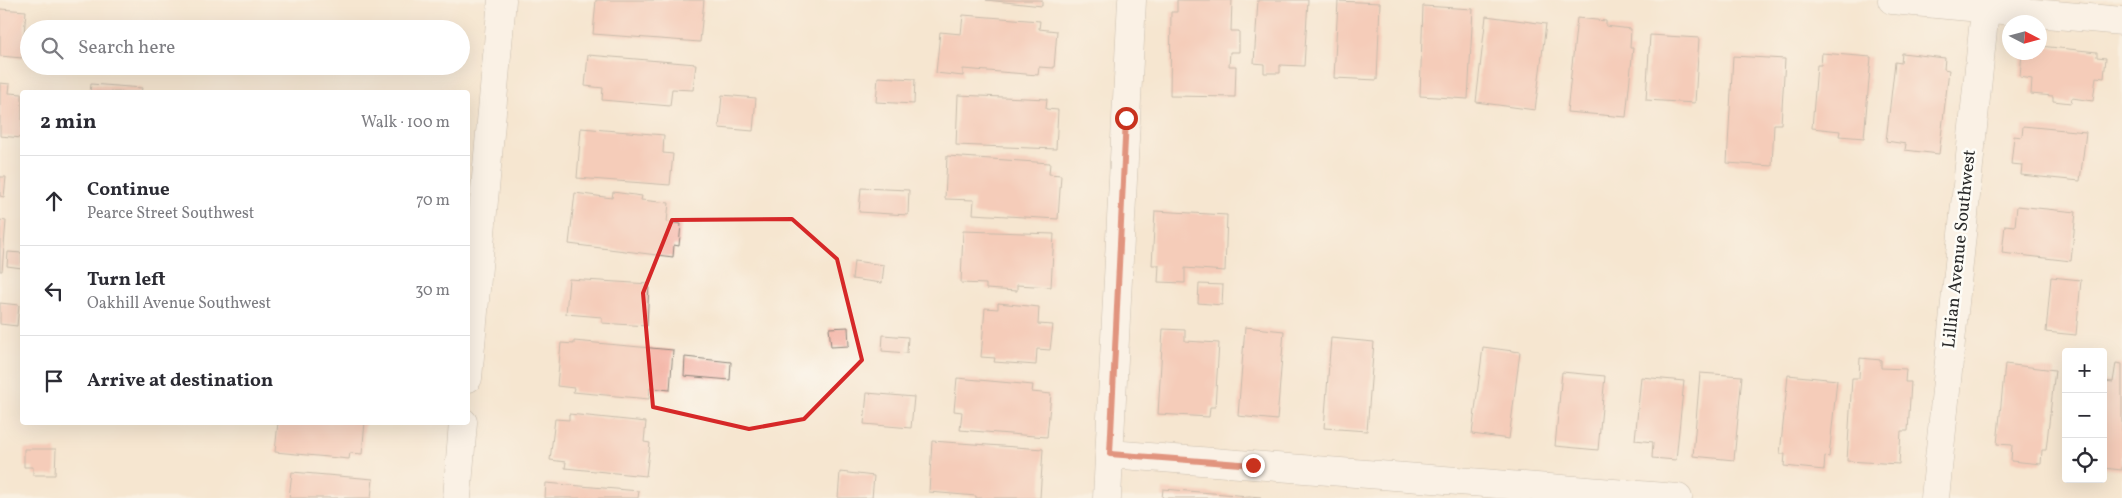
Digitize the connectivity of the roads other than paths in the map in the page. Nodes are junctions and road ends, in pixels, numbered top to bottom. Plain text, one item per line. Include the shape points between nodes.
1 (502, 0) edge
2 (1132, 0) edge
3 (1892, 0) edge
4 (1986, 4) edge
5 (2122, 21) edge
6 (470, 356) edge
7 (464, 425) edge
8 (1110, 454) junction
9 (457, 498) edge
10 (1108, 498) edge
11 (1678, 498) edge
12 (1934, 498) edge

1 - 6 street
2 - 8 street
3 - 4 street
4 - 5 street
4 - 12 street, Lillian Avenue Southwest
7 - 9 street
8 - 10 street
8 - 11 street

